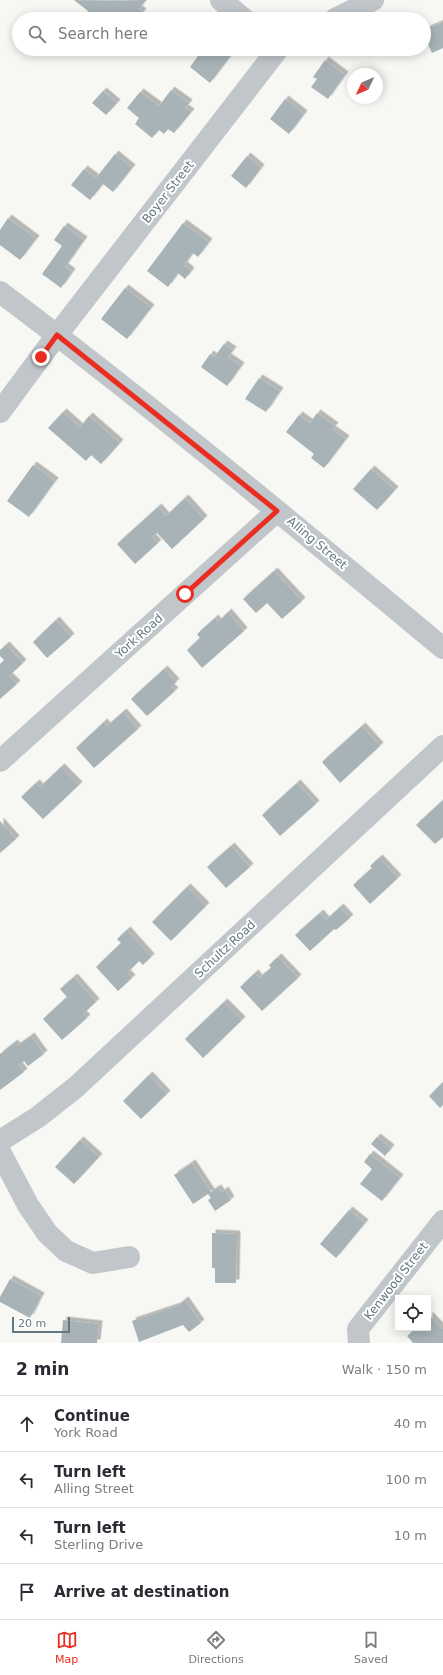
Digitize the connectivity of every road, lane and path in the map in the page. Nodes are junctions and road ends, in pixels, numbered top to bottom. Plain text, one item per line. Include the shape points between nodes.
1 (221, 0) edge
2 (373, 0) edge
3 (236, 12) edge
4 (350, 12) edge
5 (273, 56) edge
6 (0, 292) edge
7 (57, 335) junction
8 (0, 412) edge
9 (277, 511) junction
10 (443, 648) edge
11 (443, 746) edge
12 (0, 761) edge
13 (0, 1141) edge
14 (0, 1152) edge
15 (443, 1221) edge
16 (129, 1257) dead end
17 (359, 1343) edge

1 - 3 street
2 - 4 street
5 - 7 street, Boyer Street
6 - 7 street, Alling Street
7 - 8 street, Boyer Street
7 - 9 street, Alling Street
9 - 10 street, Alling Street
9 - 12 street, York Road
11 - 13 street, Schultz Road via 76,1087 38,1117
14 - 16 street via 28,1205 47,1233 66,1251 92,1263
15 - 17 street, Kenwood Street via 358,1329

